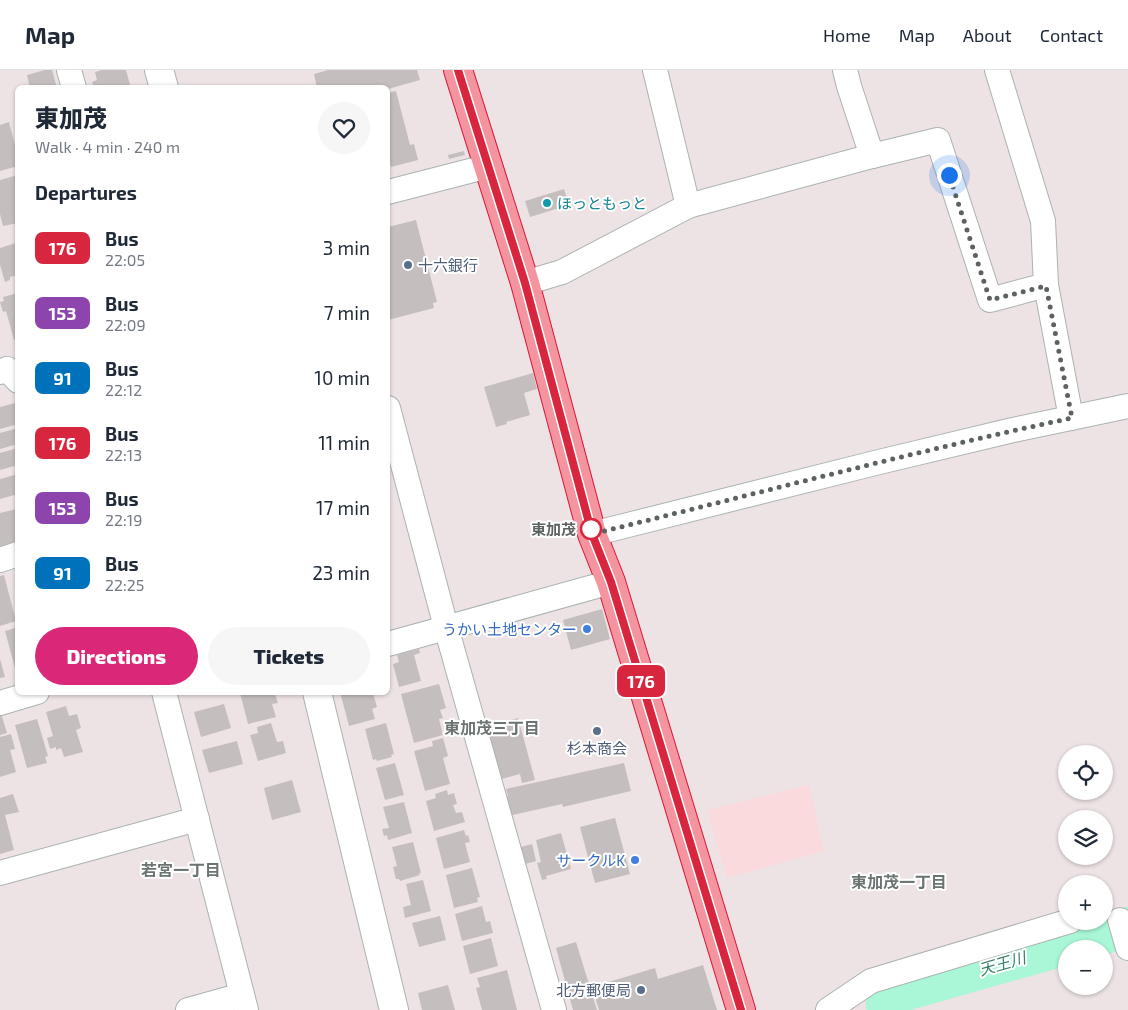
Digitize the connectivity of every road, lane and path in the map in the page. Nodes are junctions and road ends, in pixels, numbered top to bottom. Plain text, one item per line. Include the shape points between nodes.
1 (69, 70) edge
2 (159, 70) edge
3 (458, 70) edge
4 (655, 70) edge
5 (845, 70) edge
6 (997, 70) edge
7 (73, 85) edge
8 (163, 85) edge
9 (872, 156) junction
10 (489, 166) junction
11 (390, 191) edge
12 (688, 206) junction
13 (525, 283) junction
14 (1046, 286) junction
15 (0, 372) edge
16 (15, 377) edge
17 (1128, 406) edge
18 (390, 416) edge
19 (1072, 418) junction
20 (592, 534) junction
21 (15, 555) edge
22 (0, 560) edge
23 (611, 582) junction
24 (446, 627) junction
25 (390, 643) edge
26 (26, 695) edge
27 (165, 695) edge
28 (318, 695) edge
29 (0, 703) edge
30 (197, 819) junction
31 (0, 873) edge
32 (1117, 919) edge
33 (1058, 925) edge
34 (1128, 948) edge
35 (244, 1003) edge
36 (188, 1010) edge
37 (394, 1010) edge
38 (554, 1010) edge
39 (741, 1010) edge
40 (828, 1010) edge

1 - 7 street
2 - 8 street
3 - 10 highway
4 - 12 street
5 - 9 street
6 - 14 street via 1043,221
9 - 12 street
9 - 14 street via 938,140 990,300
10 - 11 street
10 - 13 highway
12 - 13 street via 562,272
13 - 20 highway
14 - 19 street
15 - 16 street via 8,369
17 - 19 street
18 - 24 street
19 - 20 street
20 - 23 highway
21 - 22 street
23 - 24 street
23 - 39 highway
24 - 25 street
24 - 38 street
26 - 29 street
27 - 30 street
28 - 37 street
30 - 31 street
30 - 35 street
32 - 34 street
33 - 40 street via 871,981
35 - 36 street

